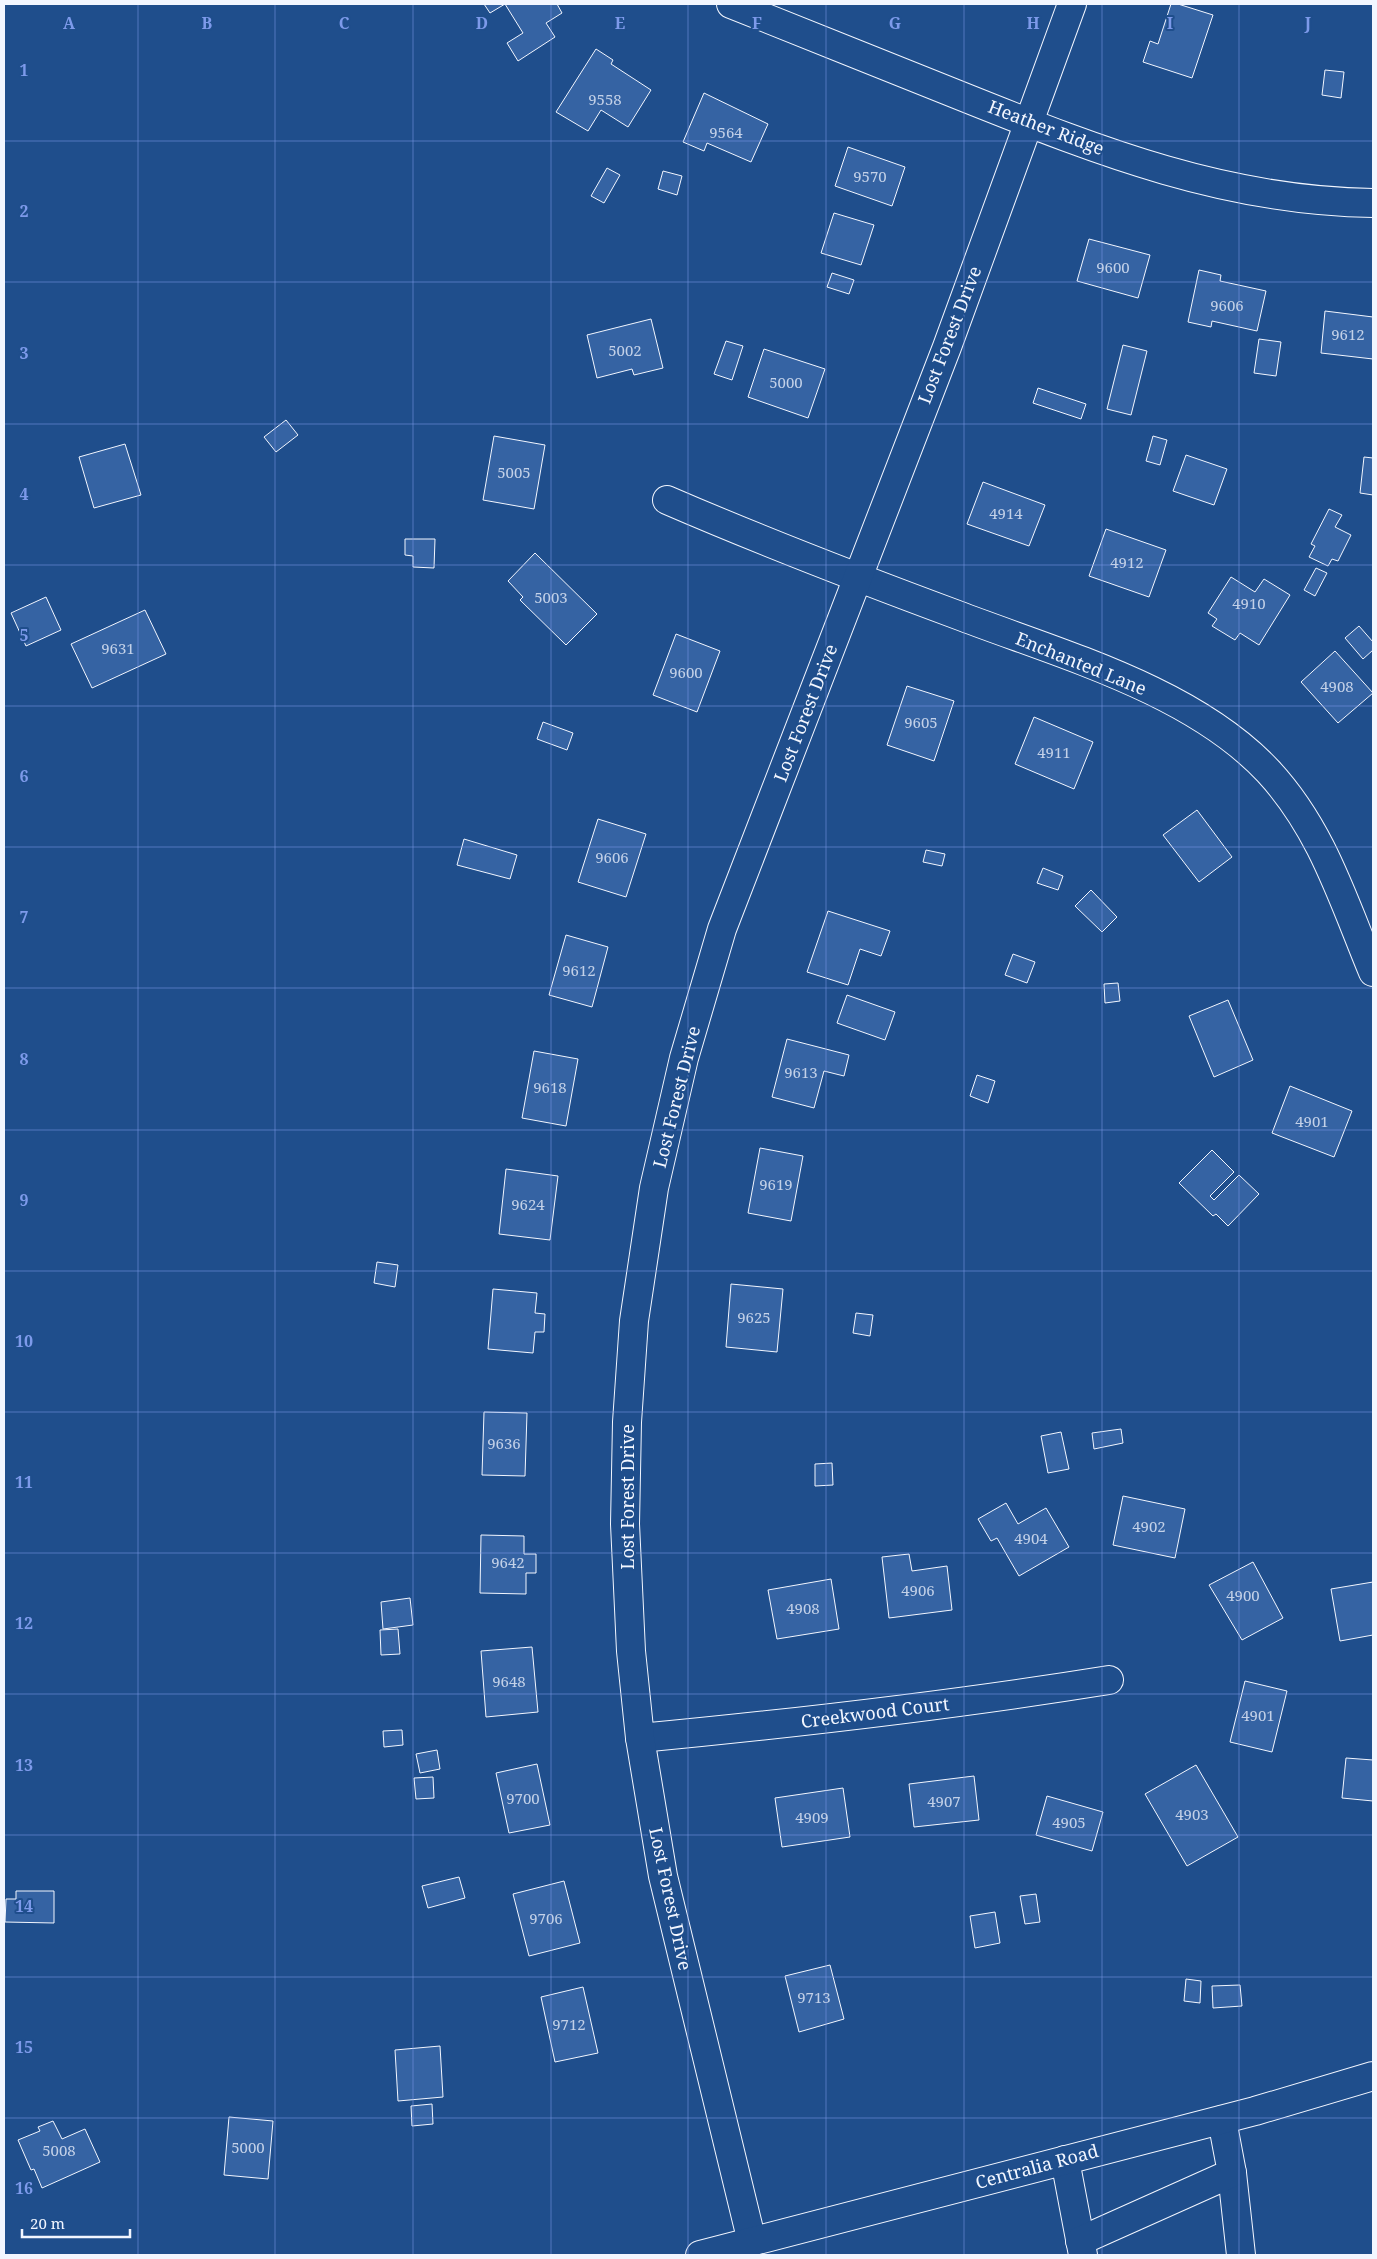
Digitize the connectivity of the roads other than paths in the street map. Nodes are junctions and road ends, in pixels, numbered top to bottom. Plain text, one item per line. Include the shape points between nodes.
1 (731, 4) edge
2 (1072, 4) edge
3 (1029, 123) junction
4 (1373, 203) edge
5 (667, 500) dead end
6 (858, 578) junction
7 (1373, 972) edge
8 (1109, 1680) dead end
9 (640, 1738) junction
10 (1373, 2076) edge
11 (1222, 2120) junction
12 (1065, 2160) junction
13 (1232, 2173) junction
14 (752, 2242) junction
15 (1082, 2248) edge
16 (700, 2255) edge
17 (1241, 2255) edge

1 - 3 street, Heather Ridge
2 - 3 street, Lost Forest Drive
3 - 4 street, Heather Ridge via 1158,170 1239,190 1321,201
3 - 6 street, Lost Forest Drive
5 - 6 street, Enchanted Lane
6 - 7 street, Enchanted Lane via 1091,666 1178,703 1225,733 1267,770 1317,837
6 - 9 street, Lost Forest Drive via 722,929 684,1058 654,1188 634,1321 627,1432 626,1544 631,1650
8 - 9 street, Creekwood Court via 972,1702
9 - 14 street, Lost Forest Drive via 663,1876
10 - 11 street, Centralia Road
11 - 12 street, Centralia Road
11 - 13 street
12 - 14 street, Centralia Road
12 - 15 street
13 - 15 street
13 - 17 street
14 - 16 street, Centralia Road

